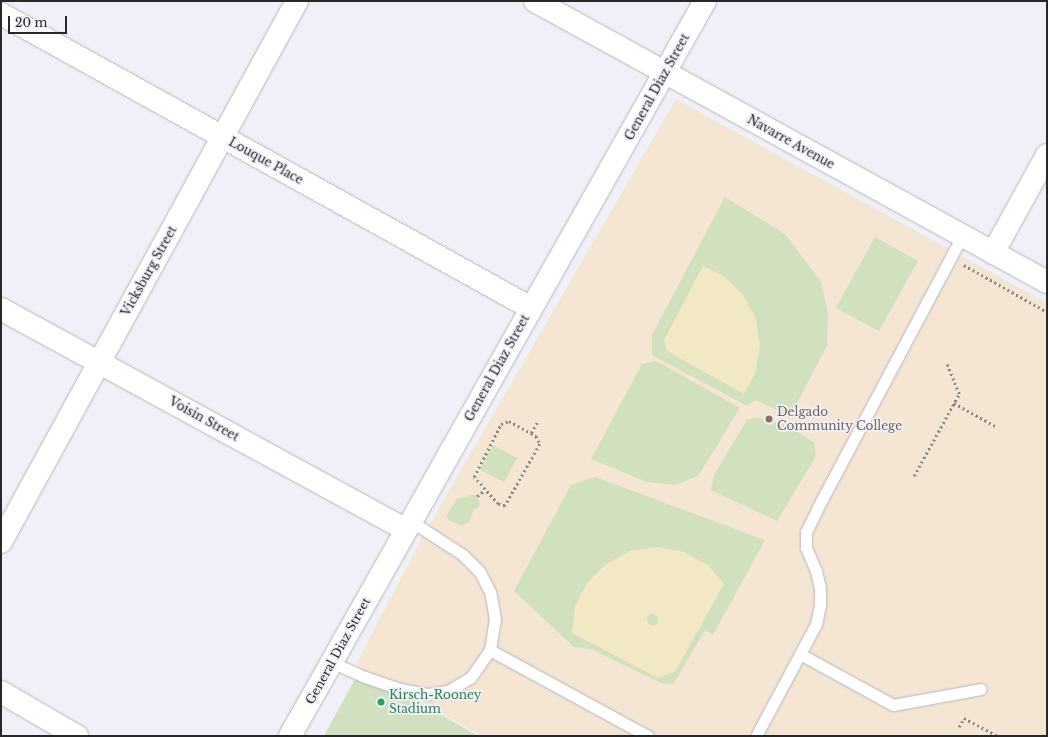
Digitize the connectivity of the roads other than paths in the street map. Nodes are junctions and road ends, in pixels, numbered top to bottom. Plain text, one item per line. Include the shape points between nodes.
1 (297, 1) edge
2 (535, 1) edge
3 (705, 1) edge
4 (1, 14) edge
5 (665, 73) junction
6 (222, 137) junction
7 (1047, 155) edge
8 (962, 236) junction
9 (993, 253) junction
10 (1047, 282) edge
11 (1, 308) edge
12 (531, 308) junction
13 (99, 362) junction
14 (409, 526) junction
15 (1, 542) edge
16 (490, 650) junction
17 (800, 654) junction
18 (332, 662) junction
19 (982, 689) dead end
20 (1, 692) edge
21 (77, 736) edge
22 (290, 736) edge
23 (648, 736) edge
24 (756, 736) edge

1 - 6 street, Vicksburg Street
2 - 5 street, Navarre Avenue
3 - 5 street, General Diaz Street
4 - 6 street, Louque Place
5 - 8 street, Navarre Avenue
5 - 12 street, General Diaz Street
6 - 12 street, Louque Place
6 - 13 street, Vicksburg Street
7 - 9 street
8 - 9 street, Navarre Avenue
8 - 17 lane via 806,532 806,547 820,588 820,605 816,624
9 - 10 street, Navarre Avenue
11 - 13 street, Voisin Street
12 - 14 street, General Diaz Street
13 - 14 street, Voisin Street
13 - 15 street, Vicksburg Street
14 - 16 lane via 463,555 480,572 490,592 495,619
14 - 18 street, General Diaz Street
16 - 18 lane via 471,677 448,691 428,694 400,689
16 - 23 lane
17 - 19 lane via 893,705
17 - 24 lane
18 - 22 street, General Diaz Street
20 - 21 street

